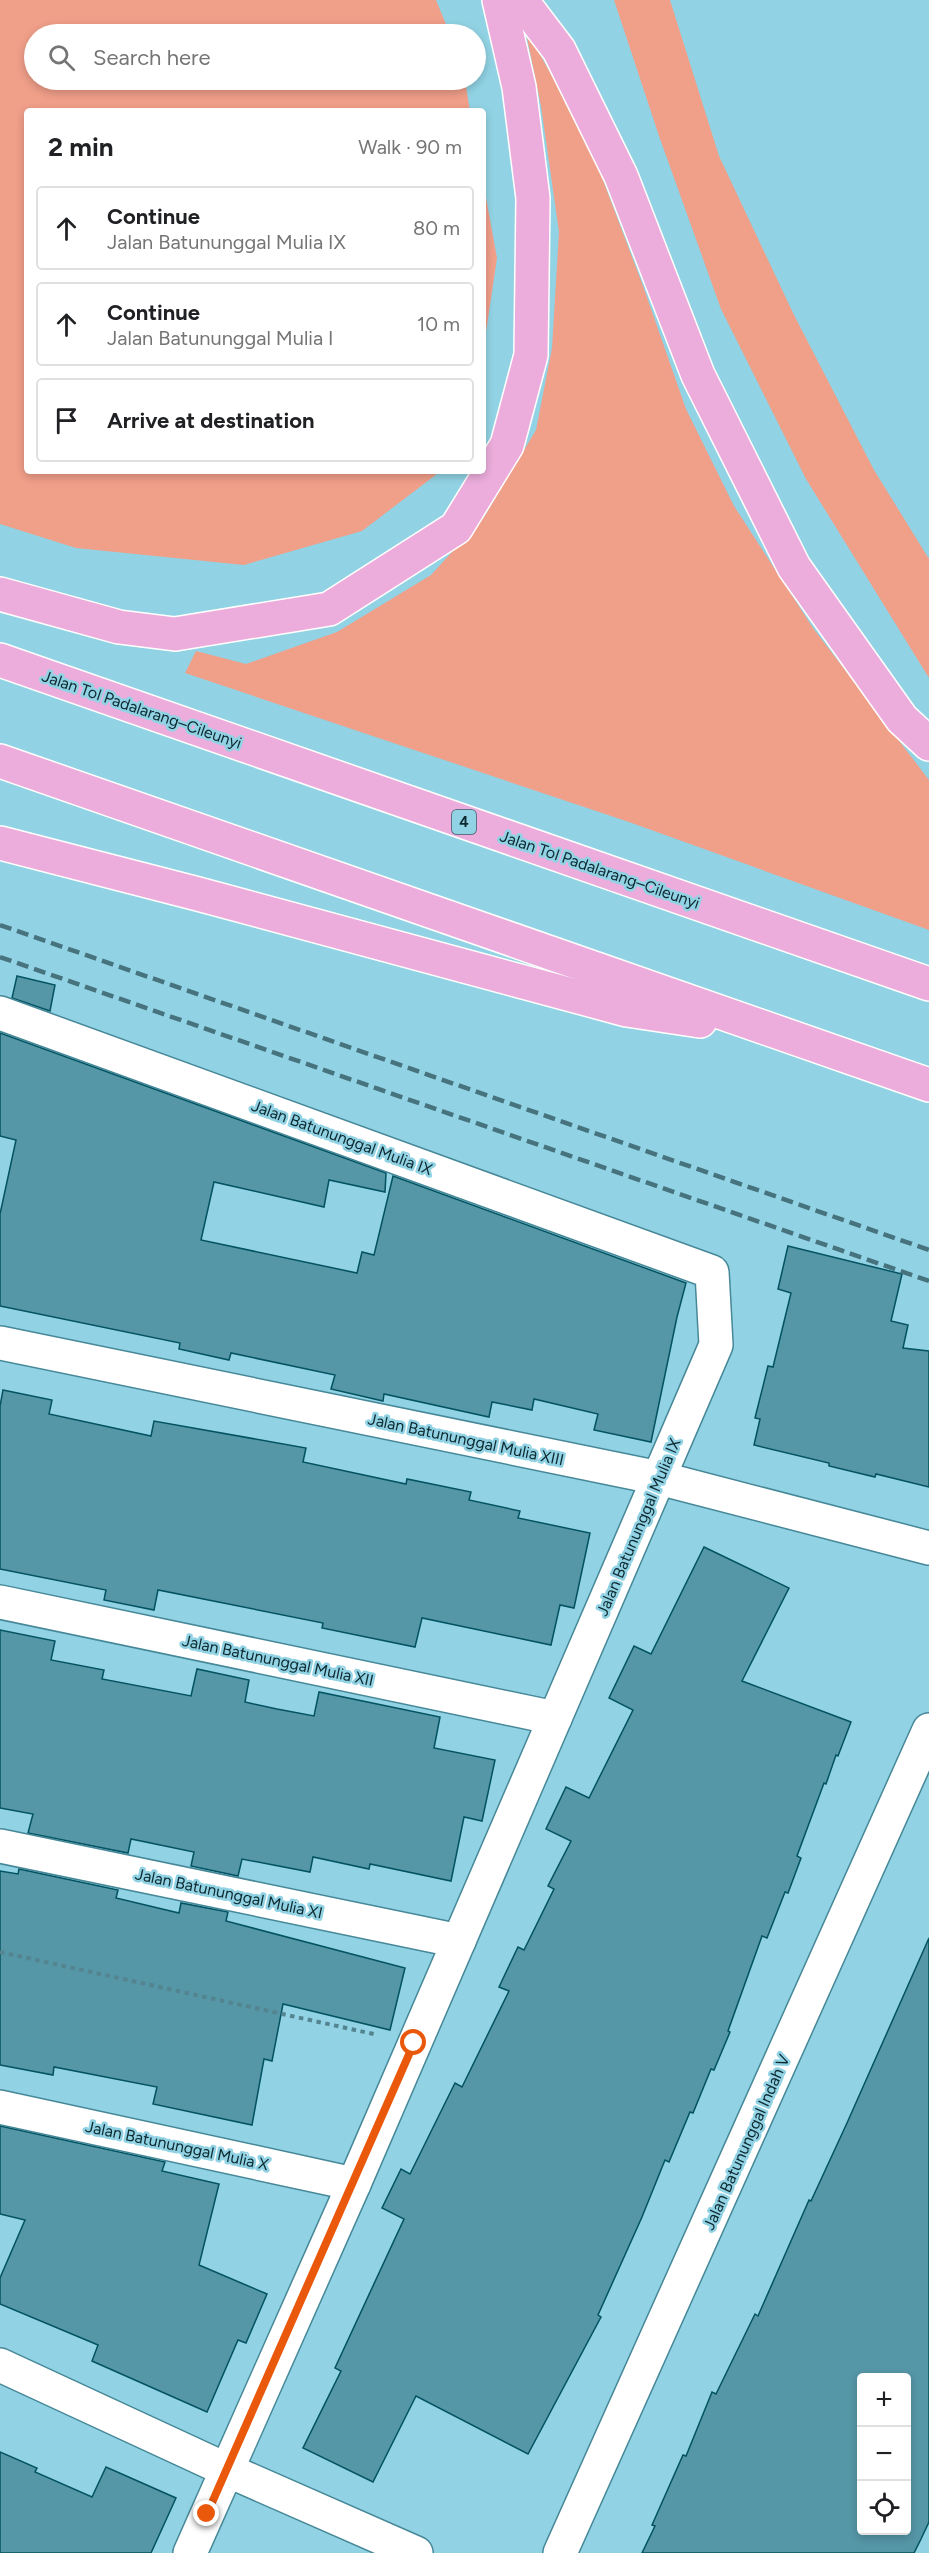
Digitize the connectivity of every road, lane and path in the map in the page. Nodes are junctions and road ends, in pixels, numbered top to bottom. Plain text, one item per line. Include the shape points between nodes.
1 (499, 0) edge
2 (521, 0) edge
3 (0, 594) edge
4 (0, 660) edge
5 (929, 744) edge
6 (0, 761) edge
7 (0, 843) edge
8 (929, 984) edge
9 (0, 1013) edge
10 (776, 1032) junction
11 (929, 1085) edge
12 (0, 1343) edge
13 (659, 1478) junction
14 (929, 1548) edge
15 (0, 1602) edge
16 (555, 1718) junction
17 (929, 1730) edge
18 (0, 1846) edge
19 (459, 1941) junction
20 (0, 1952) edge
21 (414, 2043) junction
22 (0, 2107) edge
23 (354, 2184) junction
24 (0, 2365) edge
25 (227, 2470) junction
26 (190, 2553) edge
27 (416, 2553) edge
28 (560, 2553) edge

1 - 3 highway via 519,87 533,198 531,356 507,445 456,528 329,609 175,634 118,627
2 - 5 highway via 559,50 621,176 698,375 794,567 902,718
4 - 8 highway, Jalan Tol Padalarang–Cileunyi / 4
6 - 10 highway
7 - 10 highway via 627,1010
9 - 13 street, Jalan Batununggal Mulia IX via 712,1272 716,1345
10 - 11 highway
12 - 13 street, Jalan Batununggal Mulia XIII
13 - 14 street, Jalan Batununggal Mulia XIII
13 - 16 street, Jalan Batununggal Mulia IX
15 - 16 street, Jalan Batununggal Mulia XII
16 - 19 street, Jalan Batununggal Mulia IX
17 - 28 street, Jalan Batununggal Indah V
18 - 19 street, Jalan Batununggal Mulia XI
19 - 21 street, Jalan Batununggal Mulia IX
20 - 21 path
21 - 23 street, Jalan Batununggal Mulia IX
22 - 23 street, Jalan Batununggal Mulia X
23 - 25 street, Jalan Batununggal Mulia IX
24 - 25 street
25 - 26 street, Jalan Batununggal Mulia IX
25 - 27 street

